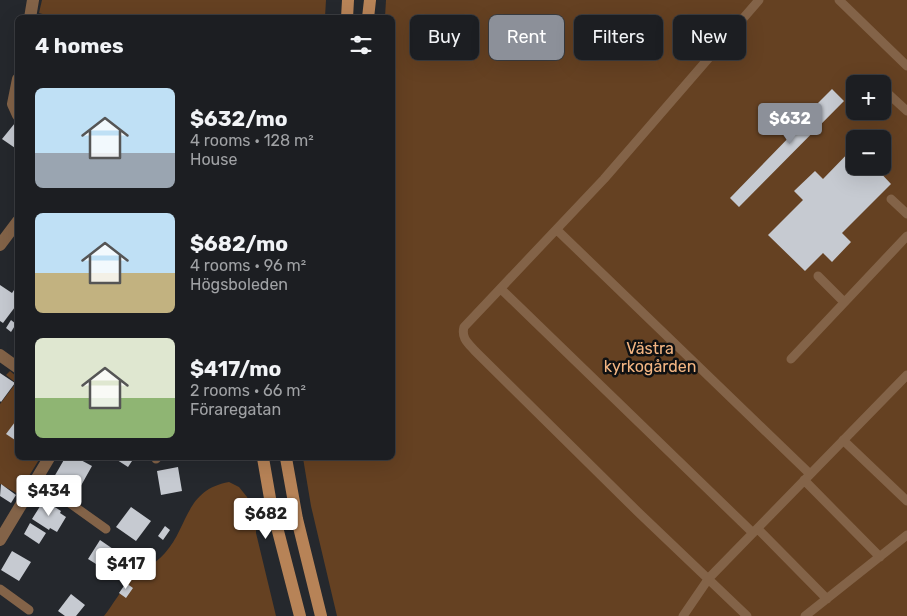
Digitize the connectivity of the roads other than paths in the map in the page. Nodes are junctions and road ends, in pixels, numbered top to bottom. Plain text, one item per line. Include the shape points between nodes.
1 (33, 0) edge
2 (348, 0) edge
3 (370, 0) edge
4 (759, 0) edge
5 (839, 0) edge
6 (30, 15) edge
7 (347, 15) edge
8 (368, 15) edge
9 (907, 66) edge
10 (15, 94) edge
11 (891, 96) edge
12 (15, 108) edge
13 (907, 111) edge
14 (891, 199) dead end
15 (907, 214) edge
16 (15, 225) edge
17 (557, 230) junction
18 (907, 236) edge
19 (0, 245) edge
20 (818, 276) dead end
21 (501, 289) junction
22 (844, 302) junction
23 (0, 355) edge
24 (791, 358) dead end
25 (15, 366) edge
26 (907, 375) edge
27 (843, 440) junction
28 (48, 460) edge
29 (263, 460) edge
30 (286, 460) edge
31 (807, 477) junction
32 (36, 479) junction
33 (907, 501) edge
34 (106, 529) dead end
35 (755, 531) junction
36 (907, 535) edge
37 (0, 540) edge
38 (880, 557) junction
39 (709, 578) junction
40 (0, 589) edge
41 (827, 599) junction
42 (30, 610) dead end
43 (300, 616) edge
44 (321, 616) edge
45 (682, 616) edge
46 (747, 616) edge
47 (805, 616) edge

1 - 6 street
2 - 7 main road
3 - 8 main road
4 - 17 lane
5 - 9 lane
10 - 12 street
11 - 13 lane
14 - 15 lane
16 - 19 street
17 - 21 lane
17 - 31 lane
18 - 22 lane
20 - 22 lane
21 - 35 lane
21 - 39 lane via 464,327 464,340
22 - 24 lane
23 - 25 street
26 - 27 lane
27 - 31 lane
27 - 33 lane
28 - 32 street
29 - 43 main road
30 - 44 main road
31 - 35 lane
31 - 38 lane
32 - 34 lane
32 - 37 street
35 - 39 lane
35 - 41 lane
36 - 38 lane
38 - 41 lane
39 - 45 lane
39 - 46 lane
40 - 42 lane
41 - 47 lane

